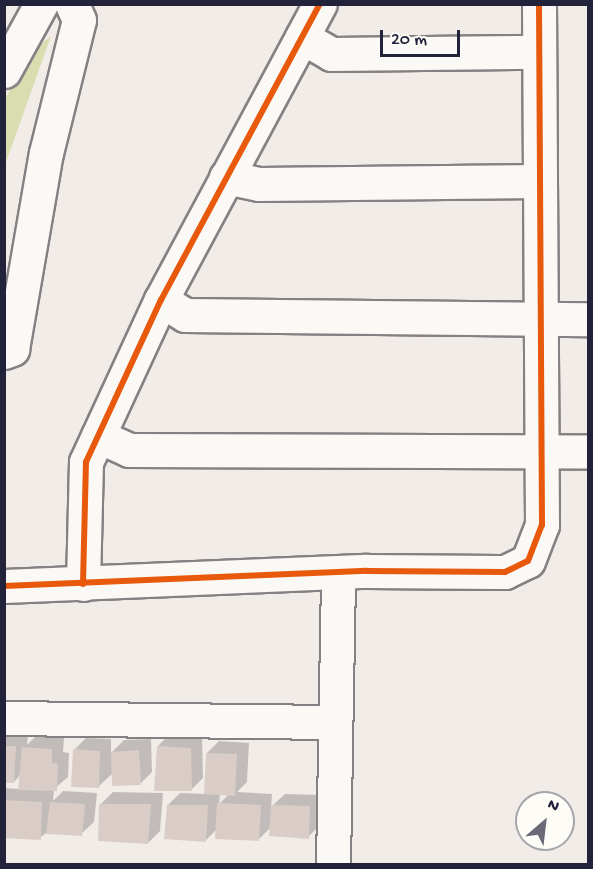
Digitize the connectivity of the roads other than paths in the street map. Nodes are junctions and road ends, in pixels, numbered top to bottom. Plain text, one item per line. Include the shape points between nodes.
1 (41, 4) edge
2 (72, 4) edge
3 (320, 4) edge
4 (539, 4) edge
5 (302, 37) junction
6 (539, 52) junction
7 (4, 71) edge
8 (226, 177) junction
9 (538, 181) junction
10 (161, 300) junction
11 (540, 318) junction
12 (588, 319) edge
13 (4, 352) edge
14 (98, 436) junction
15 (540, 452) junction
16 (588, 452) edge
17 (338, 574) junction
18 (83, 584) junction
19 (4, 586) edge
20 (4, 718) edge
21 (335, 722) junction
22 (333, 864) edge

1 - 7 street
2 - 13 street via 79,20 46,153 12,349
3 - 5 street
4 - 6 street
5 - 6 street via 331,54
5 - 8 street
6 - 9 street
8 - 9 street via 259,184
8 - 10 street
9 - 11 street
10 - 11 street via 185,315
10 - 14 street
11 - 12 street
11 - 15 street
14 - 15 street via 129,450
14 - 18 street via 86,462
15 - 16 street
15 - 17 street via 542,525 528,561 505,572
17 - 18 street
17 - 21 street
18 - 19 street
20 - 21 street
21 - 22 street

